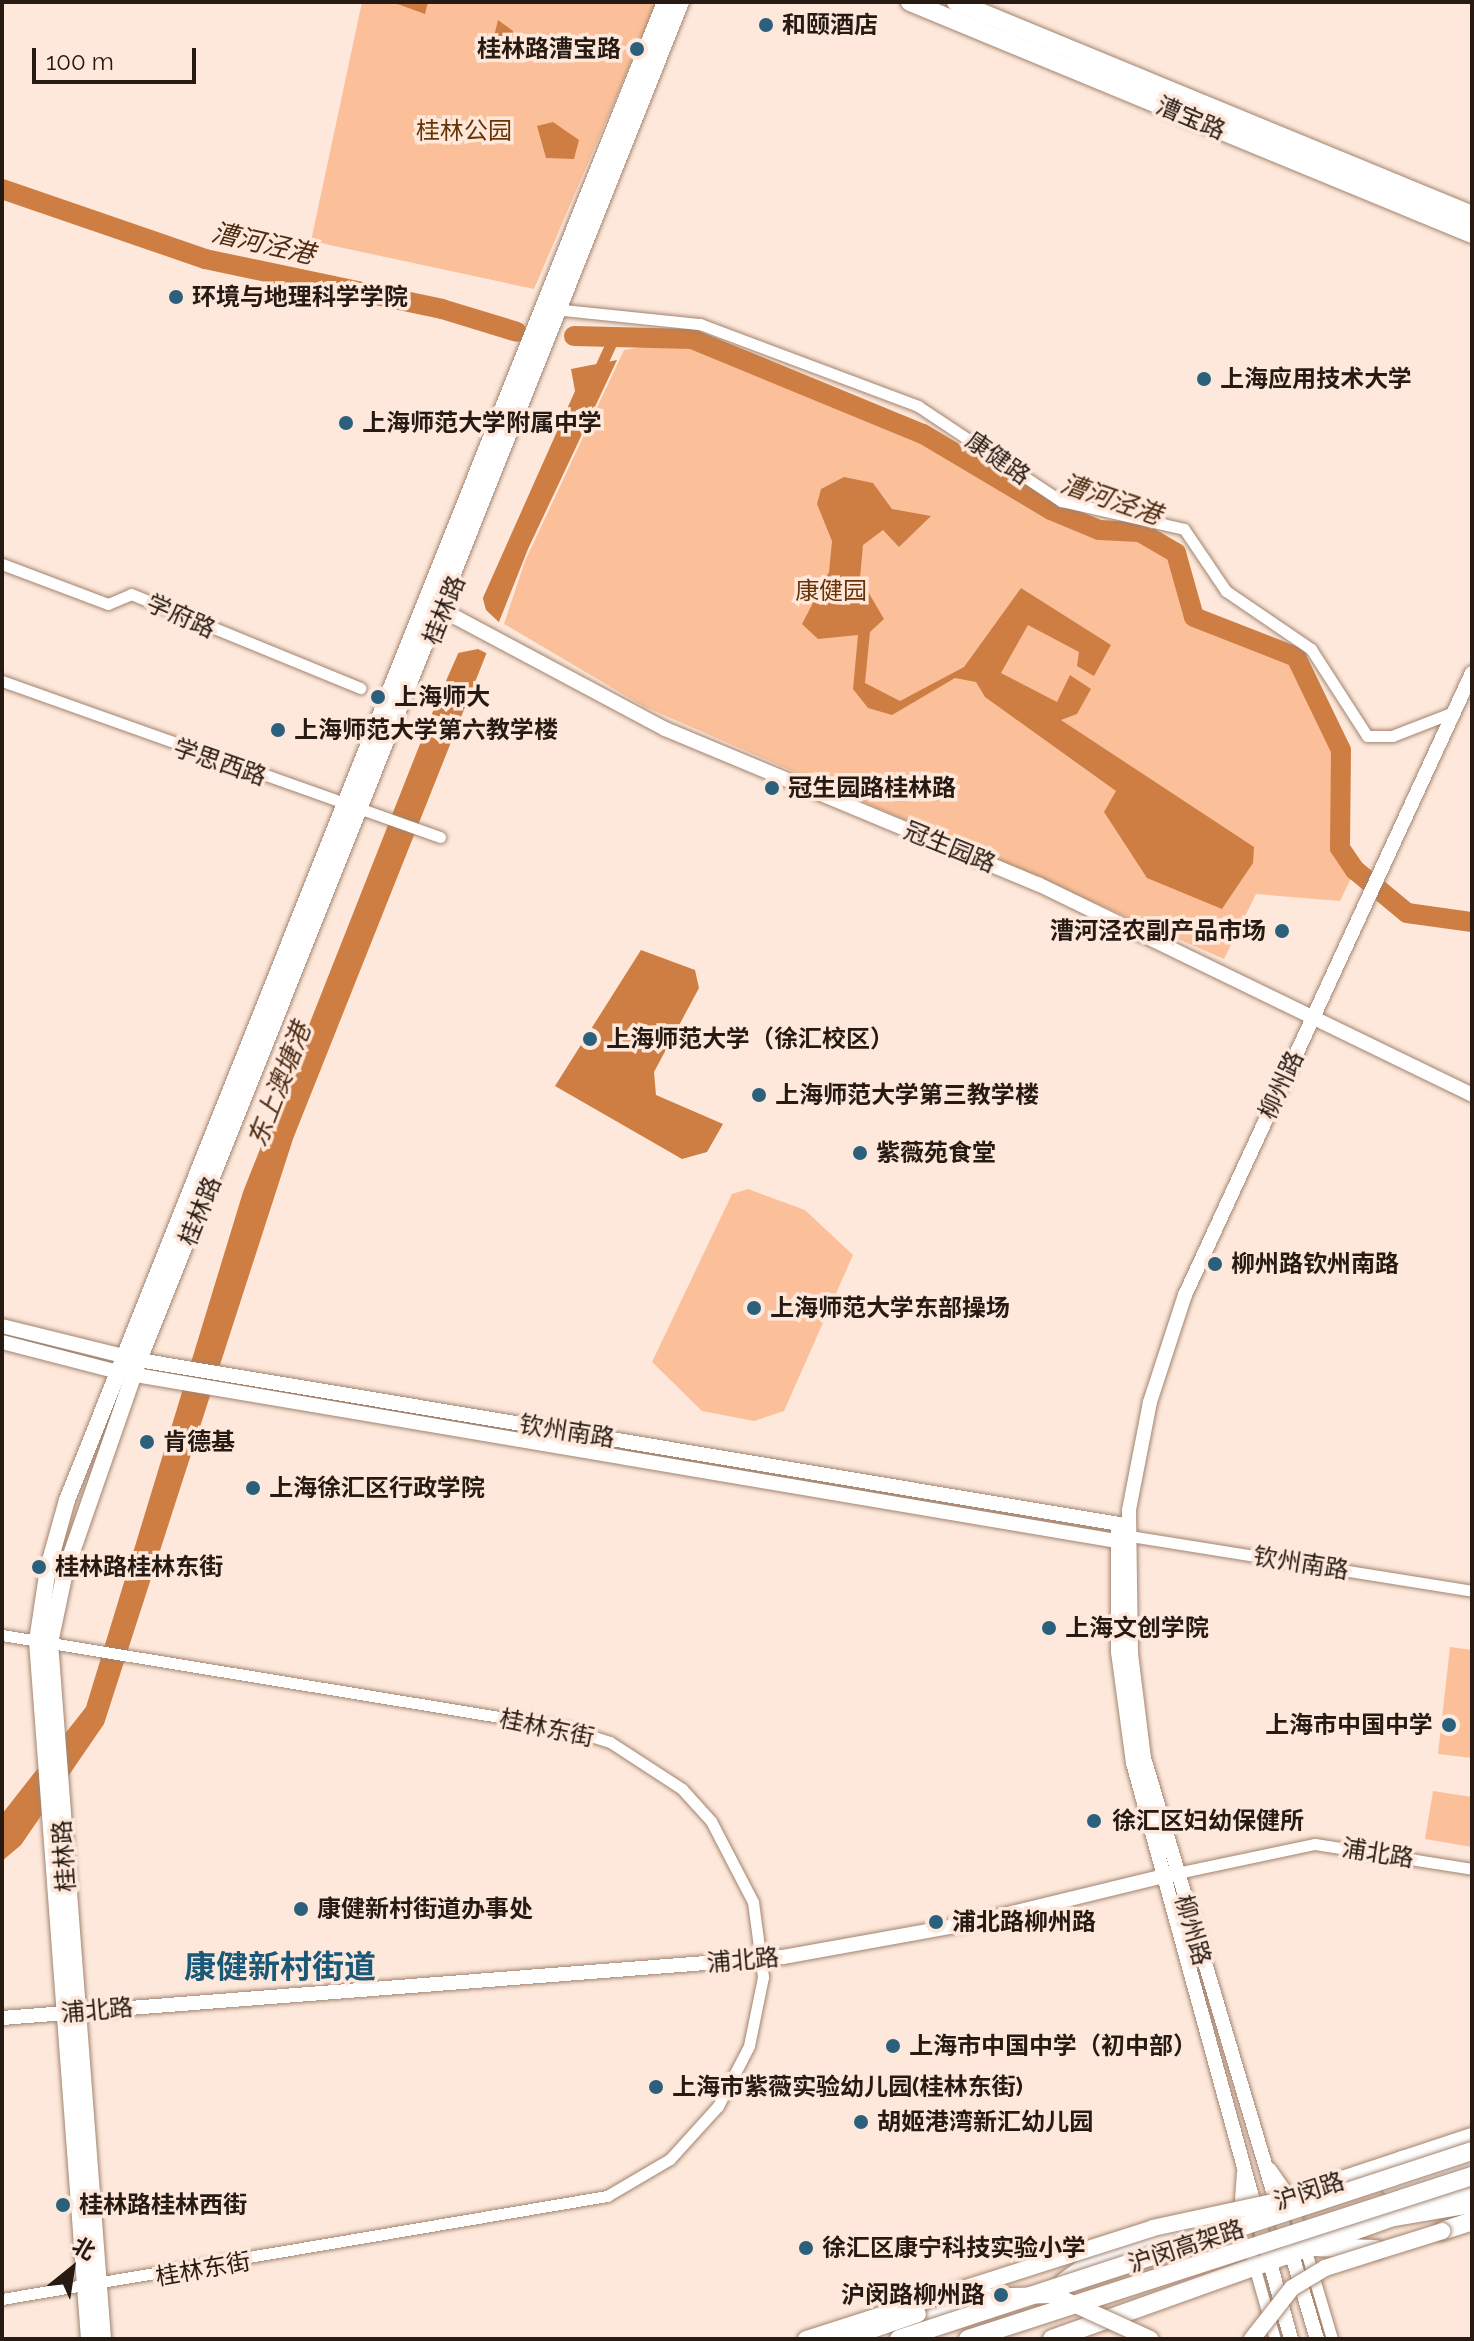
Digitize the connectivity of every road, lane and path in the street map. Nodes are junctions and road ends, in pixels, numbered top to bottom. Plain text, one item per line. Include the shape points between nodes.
1 (665, 2) edge
2 (681, 2) edge
3 (910, 2) edge
4 (956, 2) edge
5 (1472, 215) edge
6 (1472, 234) edge
7 (554, 309) junction
8 (2, 564) edge
9 (427, 602) junction
10 (444, 611) junction
11 (1472, 675) edge
12 (2, 681) edge
13 (360, 688) dead end
14 (1454, 712) junction
15 (346, 805) junction
16 (363, 811) junction
17 (434, 835) dead end
18 (1313, 1017) junction
19 (1472, 1095) edge
20 (2, 1326) edge
21 (2, 1342) edge
22 (129, 1366) junction
23 (1129, 1510) junction
24 (1119, 1524) junction
25 (1123, 1538) junction
26 (1472, 1591) edge
27 (2, 1635) edge
28 (44, 1642) junction
29 (1472, 1869) edge
30 (1170, 1874) junction
31 (763, 1959) junction
32 (68, 2013) junction
33 (2, 2018) edge
34 (1470, 2149) edge
35 (1472, 2176) edge
36 (1390, 2177) junction
37 (1472, 2189) edge
38 (1283, 2199) junction
39 (1463, 2206) edge
40 (1247, 2211) junction
41 (1382, 2219) junction
42 (1289, 2220) junction
43 (1472, 2220) edge
44 (1252, 2231) junction
45 (1442, 2231) joint
46 (1298, 2248) junction
47 (1260, 2260) junction
48 (1069, 2280) junction
49 (91, 2288) junction
50 (2, 2299) edge
51 (1271, 2308) junction
52 (968, 2310) junction
53 (89, 2339) edge
54 (103, 2339) edge
55 (806, 2339) edge
56 (833, 2339) edge
57 (846, 2339) edge
58 (878, 2339) edge
59 (899, 2339) edge
60 (968, 2339) edge
61 (1052, 2339) edge
62 (1150, 2339) edge
63 (1252, 2339) edge
64 (1260, 2339) edge
65 (1275, 2339) edge
66 (1291, 2339) edge
67 (1317, 2339) edge
68 (1332, 2339) edge

1 - 7 main road, 桂林路
2 - 7 main road, 桂林路
3 - 6 main road, 漕宝路
4 - 5 main road, 漕宝路
7 - 9 main road, 桂林路
7 - 10 main road, 桂林路
7 - 14 street, 康健路 via 700,324 918,406 1061,501 1184,529 1226,591 1311,649 1367,736 1392,736
8 - 13 street, 学府路 via 108,604 131,594
9 - 10 street, 冠生园路
9 - 15 main road, 桂林路
10 - 16 main road, 桂林路
10 - 18 street, 冠生园路 via 665,729 1038,884
11 - 14 street, 柳州路
12 - 15 street, 学思西路
14 - 18 street, 柳州路
15 - 16 street, 学思西路
15 - 22 main road, 桂林路
16 - 17 street, 学思西路
16 - 22 main road, 桂林路
18 - 19 street, 冠生园路
18 - 23 street, 柳州路 via 1175,1323
20 - 22 street, 钦州南路
21 - 22 street, 钦州南路
22 - 24 street, 钦州南路 via 184,1367
22 - 25 street, 钦州南路 via 184,1383
22 - 28 main road, 桂林路
23 - 24 street, 柳州路
23 - 25 street, 柳州路
24 - 25 street, 柳州路
25 - 26 street, 钦州南路
25 - 30 street, 柳州路 via 1123,1706
27 - 28 street, 桂林东街
28 - 31 street, 桂林东街 via 610,1742 660,1771 711,1821 753,1902
28 - 32 main road, 桂林路 via 62,1814
28 - 32 main road, 桂林路 via 44,1749
29 - 30 street, 浦北路 via 1315,1844
30 - 31 street, 浦北路 via 967,1924
30 - 38 street, 柳州路 via 1265,2161
30 - 40 street, 柳州路 via 1242,2167
31 - 32 street, 浦北路
31 - 49 street, 桂林东街 via 759,2009 734,2080 695,2135 642,2179 575,2205
32 - 33 street, 浦北路
32 - 49 main road, 桂林路
34 - 36 main road, 沪闵高架路, bridge
34 - 38 main road, 沪闵路 via 1402,2160
34 - 42 main road via 1412,2180
35 - 60 main road, 沪闵高架路, bridge
36 - 55 main road, bridge via 1153,2228
36 - 59 main road, 沪闵高架路, bridge
37 - 41 main road, 沪闵路
38 - 40 main road, 沪闵路
38 - 42 street, 柳州路
39 - 41 main road
40 - 44 street, 柳州路
40 - 48 main road, 沪闵路 via 1093,2261
41 - 46 main road, 沪闵路
42 - 44 main road
42 - 46 street, 柳州路
43 - 45 main road
43 - 46 main road, 沪闵路 via 1366,2252
44 - 47 street, 柳州路
44 - 48 main road
45 - 51 main road, bridge via 1325,2268
46 - 47 main road, 沪闵路
46 - 67 street, 柳州路
46 - 68 street
47 - 61 main road, 沪闵路
47 - 65 street
47 - 66 street, 柳州路
48 - 52 main road, 沪闵路
49 - 50 street, 桂林东街
49 - 53 main road, 桂林路
49 - 54 main road, 桂林路
51 - 63 main road, bridge
51 - 64 main road, bridge
52 - 56 main road, 沪闵路 via 898,2318
52 - 58 main road, 沪闵路
57 - 62 main road, bridge via 984,2292 1021,2291 1081,2303

